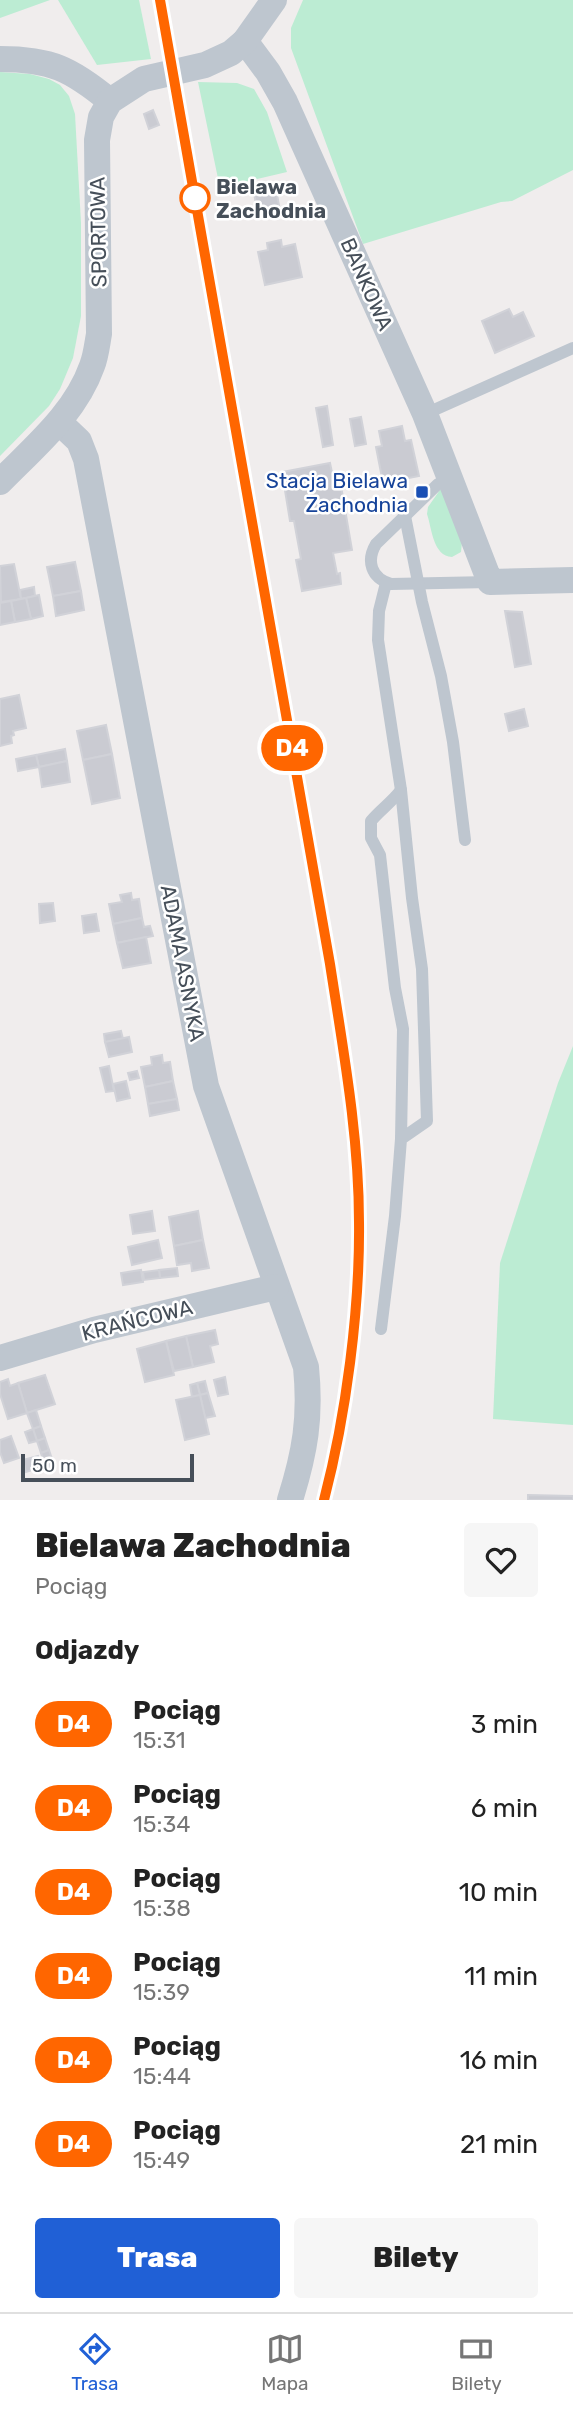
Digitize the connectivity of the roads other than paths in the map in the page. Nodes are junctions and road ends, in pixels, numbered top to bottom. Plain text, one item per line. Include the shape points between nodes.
1 (274, 0) edge
2 (245, 41) junction
3 (0, 58) edge
4 (110, 101) junction
5 (573, 348) edge
6 (425, 414) junction
7 (59, 422) junction
8 (450, 478) junction
9 (0, 482) edge
10 (405, 516) junction
11 (573, 580) edge
12 (490, 582) junction
13 (386, 583) junction
14 (418, 584) junction
15 (401, 790) junction
16 (465, 840) dead end
17 (401, 1139) junction
18 (276, 1287) junction
19 (381, 1329) dead end
20 (0, 1359) edge
21 (290, 1500) edge

1 - 2 street
2 - 4 street via 205,65 144,79
2 - 6 street, BANKOWA via 285,102
3 - 4 street via 62,68
4 - 7 street, SPORTOWA via 100,117 97,140 99,334 84,385
5 - 6 lane
6 - 8 street, BANKOWA
7 - 9 street, SPORTOWA
7 - 18 street, ADAMA ASNYKA via 79,441 86,459 206,1086
8 - 10 lane
8 - 12 street, BANKOWA
10 - 13 lane via 371,555 373,572
10 - 14 lane
11 - 12 street
12 - 14 lane
13 - 14 lane
13 - 15 lane via 377,632
14 - 16 lane via 441,676
15 - 17 lane via 422,969 427,1121
15 - 17 lane via 371,821 371,838 380,855 403,1029
17 - 19 lane
18 - 20 street, KRAŃCOWA via 94,1330
18 - 21 street, ADAMA ASNYKA via 306,1367 309,1403 303,1459

